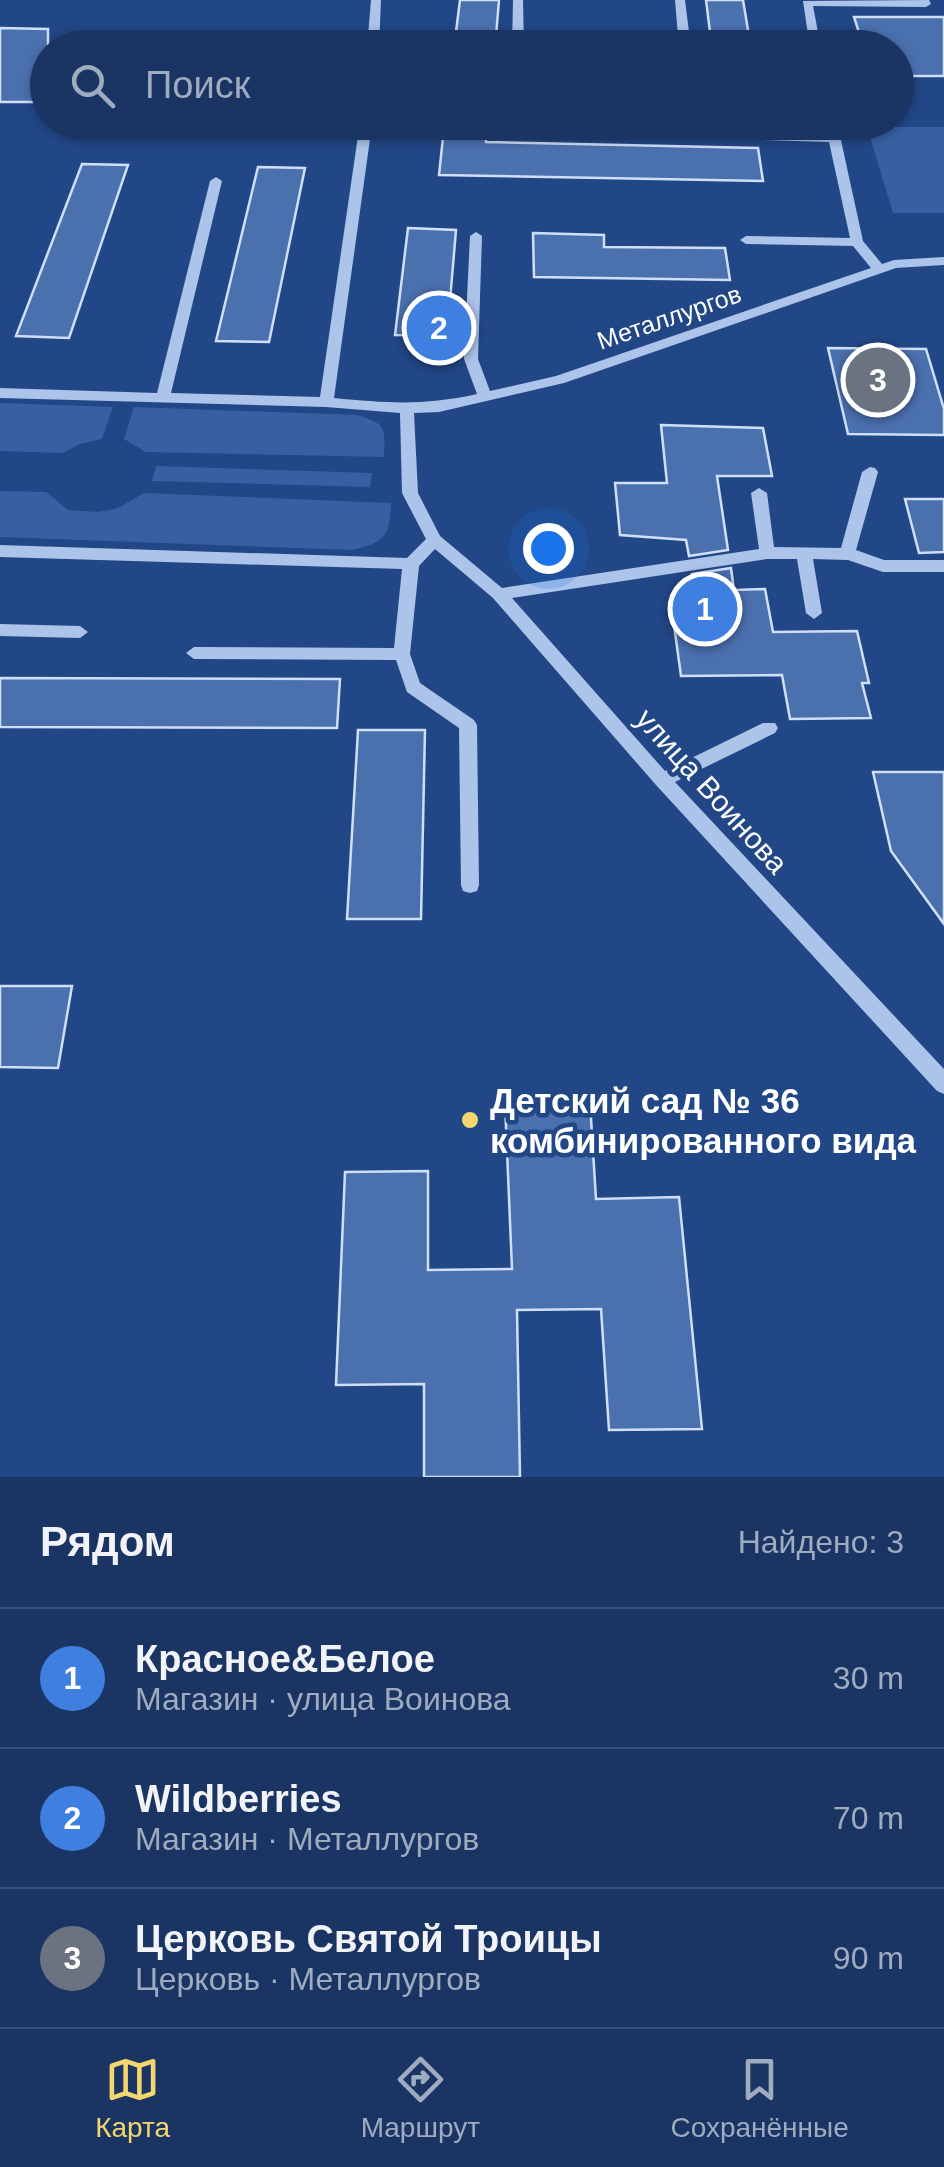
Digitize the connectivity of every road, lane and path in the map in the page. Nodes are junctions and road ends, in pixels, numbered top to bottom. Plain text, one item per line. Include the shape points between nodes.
1 (376, 0) edge
2 (518, 0) edge
3 (680, 0) edge
4 (924, 0) edge
5 (374, 30) edge
6 (518, 30) edge
7 (684, 30) edge
8 (812, 30) edge
9 (364, 140) edge
10 (835, 140) edge
11 (216, 181) dead end
12 (476, 236) dead end
13 (746, 240) dead end
14 (857, 242) junction
15 (944, 261) edge
16 (878, 269) junction
17 (0, 393) edge
18 (485, 397) junction
19 (162, 398) junction
20 (326, 402) junction
21 (407, 410) junction
22 (870, 472) dead end
23 (760, 493) dead end
24 (434, 540) junction
25 (0, 551) edge
26 (768, 553) junction
27 (804, 554) junction
28 (847, 554) junction
29 (412, 564) junction
30 (944, 566) edge
31 (499, 594) junction
32 (814, 613) dead end
33 (0, 630) edge
34 (80, 632) dead end
35 (194, 654) dead end
36 (402, 654) junction
37 (769, 728) dead end
38 (662, 780) junction
39 (470, 885) dead end
40 (944, 1084) edge

1 - 5 street
2 - 6 street
3 - 7 street
4 - 8 street via 807,3
9 - 20 street
10 - 14 street
11 - 19 street
12 - 18 street via 472,359
13 - 14 street
14 - 16 street
15 - 16 street, Металлургов
16 - 18 street, Металлургов via 559,380
17 - 19 street
18 - 21 street, Металлургов
19 - 20 street
20 - 21 street
21 - 24 street, улица Воинова via 410,493
22 - 28 street
23 - 26 street
24 - 29 street
24 - 31 street, улица Воинова
25 - 29 street
26 - 27 street
26 - 31 street
27 - 28 street
27 - 32 street
28 - 30 street via 883,566
29 - 36 street
31 - 38 street, улица Воинова
33 - 34 street
35 - 36 street
36 - 39 street via 413,687 468,724
37 - 38 street
38 - 40 street, улица Воинова

